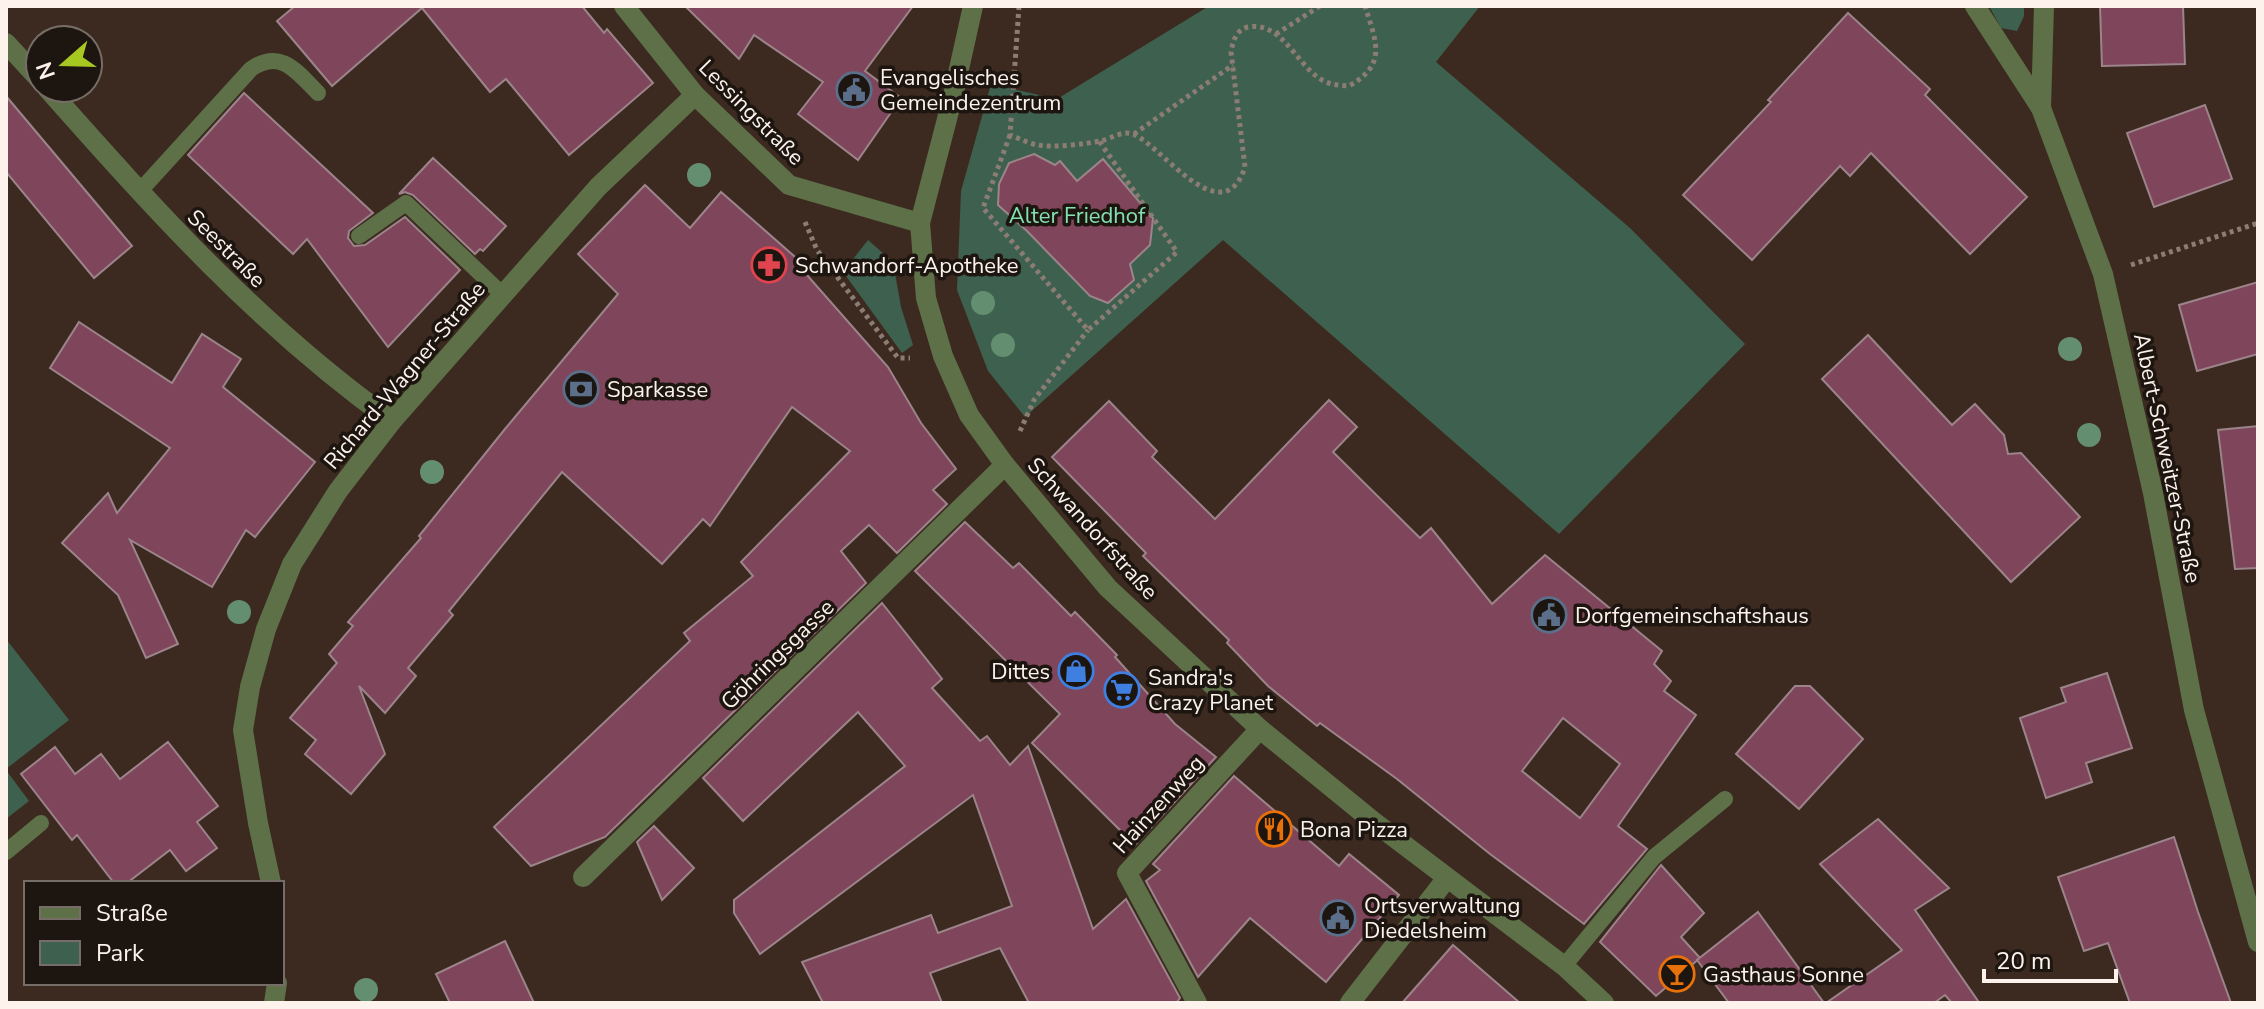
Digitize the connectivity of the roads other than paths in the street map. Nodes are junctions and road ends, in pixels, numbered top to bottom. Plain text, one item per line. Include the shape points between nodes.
1 (624, 6) edge
2 (973, 6) edge
3 (1975, 6) edge
4 (2044, 6) edge
5 (6, 43) edge
6 (24, 63) edge
7 (318, 93) dead end
8 (695, 95) junction
9 (61, 104) edge
10 (2041, 108) junction
11 (139, 192) junction
12 (920, 223) junction
13 (359, 236) dead end
14 (503, 295) junction
15 (392, 421) junction
16 (1005, 465) junction
17 (1260, 729) junction
18 (1725, 799) dead end
19 (41, 823) dead end
20 (6, 852) edge
21 (583, 877) dead end
22 (1447, 878) junction
23 (271, 881) edge
24 (2258, 942) edge
25 (1564, 966) junction
26 (1197, 1003) edge
27 (1350, 1003) edge
28 (1604, 1003) edge

1 - 8 street, Lessingstraße
2 - 12 street, Schwandorfstraße
3 - 10 street, Albert-Schweitzer-Straße
4 - 10 street
5 - 6 street
7 - 11 lane via 284,62 261,61
8 - 12 street, Lessingstraße via 789,185
8 - 14 street, Richard-Wagner-Straße via 598,187
9 - 11 street, Seestraße
10 - 24 street, Albert-Schweitzer-Straße via 2103,274 2153,493 2194,710
11 - 15 street, Seestraße via 267,320
12 - 16 street, Schwandorfstraße via 926,298 943,356 969,415
13 - 14 lane via 406,203
14 - 15 street, Richard-Wagner-Straße
15 - 23 street, Richard-Wagner-Straße via 338,491 292,564 258,658 243,730
16 - 17 street, Schwandorfstraße via 1108,588
16 - 21 street, Göhringsgasse
17 - 22 street, Schwandorfstraße
17 - 26 street, Hainzenweg via 1127,873
18 - 25 lane via 1654,857
19 - 20 lane
22 - 25 street, Schwandorfstraße
22 - 27 street
25 - 28 street, Schwandorfstraße

